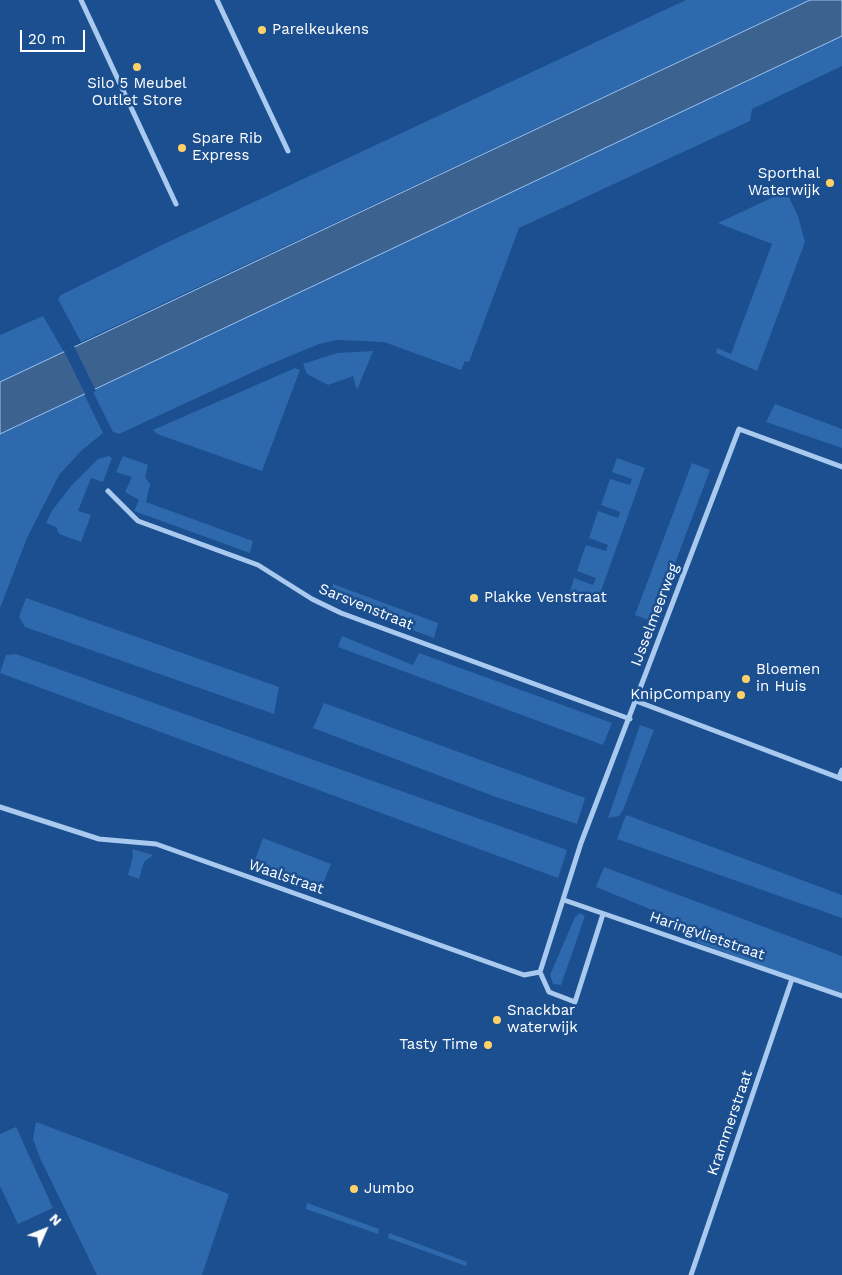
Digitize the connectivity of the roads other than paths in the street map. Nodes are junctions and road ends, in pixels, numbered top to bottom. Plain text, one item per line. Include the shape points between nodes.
1 (81, 0) edge
2 (217, 0) edge
3 (288, 151) dead end
4 (176, 204) dead end
5 (842, 467) edge
6 (108, 491) dead end
7 (636, 701) junction
8 (630, 720) junction
9 (842, 770) edge
10 (841, 778) edge
11 (0, 807) edge
12 (564, 900) junction
13 (604, 914) junction
14 (540, 972) junction
15 (792, 979) junction
16 (842, 996) edge
17 (691, 1275) edge

1 - 4 street
2 - 3 street
5 - 7 street, IJsselmeerweg via 739,429
6 - 8 street, Sarsvenstraat via 138,521 258,566 341,613
7 - 8 street, IJsselmeerweg
7 - 10 street
8 - 12 street, IJsselmeerweg via 581,843
9 - 10 street
11 - 14 street, Waalstraat via 99,839 156,844 501,968 524,975
12 - 13 street, Haringvlietstraat
12 - 14 street, IJsselmeerweg
13 - 14 street via 574,1002 549,992
13 - 15 street, Haringvlietstraat
15 - 16 street, Haringvlietstraat
15 - 17 street, Krammerstraat

